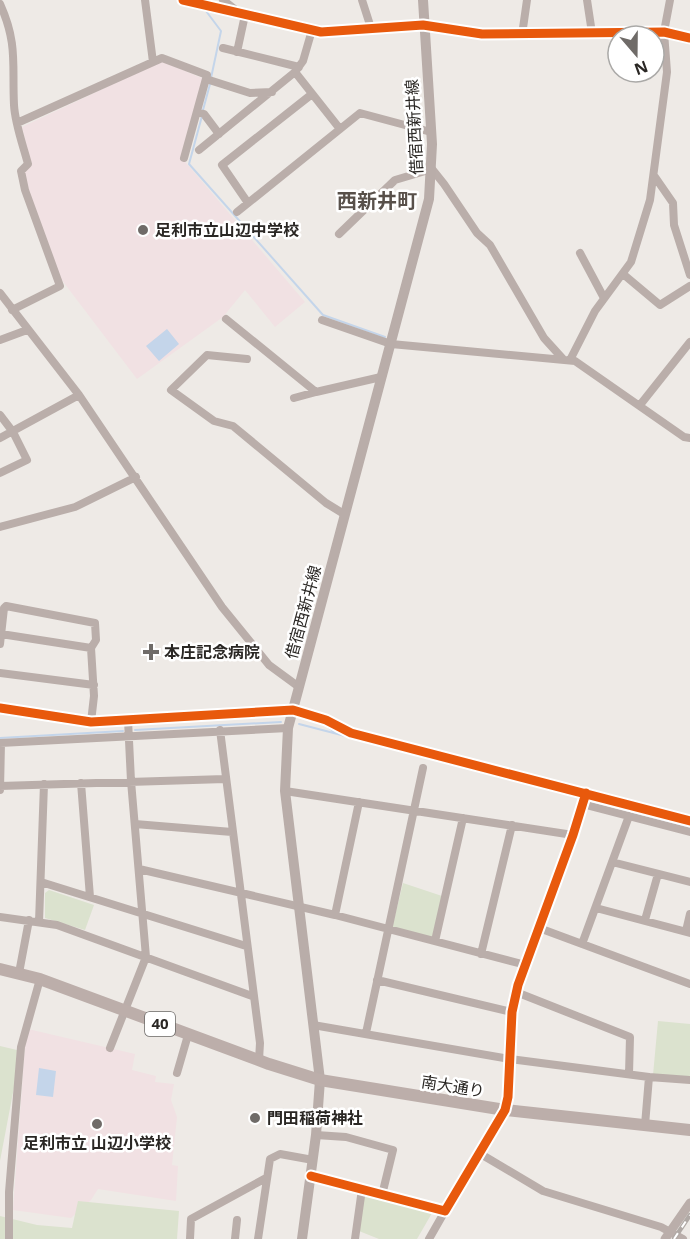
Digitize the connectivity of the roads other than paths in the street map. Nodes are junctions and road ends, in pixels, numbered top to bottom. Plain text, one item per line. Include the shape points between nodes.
1 (145, 0) edge
2 (183, 0) edge
3 (223, 0) edge
4 (362, 0) edge
5 (423, 0) edge
6 (528, 0) edge
7 (587, 0) edge
8 (670, 0) edge
9 (0, 4) edge
10 (242, 14) junction
11 (666, 24) edge
12 (423, 25) junction
13 (371, 28) junction
14 (312, 30) junction
15 (666, 32) edge
16 (592, 33) junction
17 (606, 33) edge
18 (522, 35) junction
19 (690, 38) edge
20 (223, 48) dead end
21 (237, 52) junction
22 (666, 59) edge
23 (153, 62) junction
24 (297, 69) junction
25 (206, 79) junction
26 (666, 81) edge
27 (666, 84) edge
28 (272, 92) junction
29 (312, 94) junction
30 (197, 112) junction
31 (17, 123) junction
32 (340, 129) junction
33 (431, 132) junction
34 (219, 134) junction
35 (199, 150) dead end
36 (184, 158) dead end
37 (432, 169) junction
38 (655, 177) junction
39 (248, 203) junction
40 (237, 212) dead end
41 (339, 234) dead end
42 (580, 253) dead end
43 (623, 274) junction
44 (690, 275) edge
45 (690, 286) edge
46 (0, 293) edge
47 (604, 298) junction
48 (12, 310) junction
49 (226, 318) dead end
50 (322, 320) dead end
51 (27, 330) junction
52 (0, 340) edge
53 (690, 342) edge
54 (391, 344) junction
55 (247, 359) dead end
56 (567, 359) junction
57 (381, 378) junction
58 (316, 392) junction
59 (79, 395) junction
60 (294, 398) dead end
61 (640, 405) junction
62 (0, 415) edge
63 (13, 432) junction
64 (0, 438) edge
65 (690, 438) edge
66 (0, 473) edge
67 (136, 477) junction
68 (344, 514) junction
69 (0, 527) edge
70 (1, 634) edge
71 (0, 644) edge
72 (91, 648) junction
73 (0, 673) edge
74 (94, 685) junction
75 (299, 687) junction
76 (0, 708) edge
77 (293, 710) junction
78 (128, 720) junction
79 (91, 722) junction
80 (288, 728) junction
81 (220, 730) junction
82 (129, 736) junction
83 (0, 743) edge
84 (423, 768) dead end
85 (225, 779) junction
86 (131, 781) junction
87 (81, 783) junction
88 (44, 784) junction
89 (0, 786) edge
90 (285, 790) junction
91 (0, 791) edge
92 (586, 793) junction
93 (359, 802) junction
94 (582, 804) junction
95 (414, 810) junction
96 (629, 816) junction
97 (463, 818) junction
98 (690, 822) edge
99 (135, 824) junction
100 (512, 825) junction
101 (232, 832) junction
102 (690, 832) edge
103 (573, 835) junction
104 (612, 861) junction
105 (139, 869) junction
106 (658, 874) junction
107 (41, 882) junction
108 (690, 882) edge
109 (240, 894) junction
110 (90, 897) junction
111 (299, 907) junction
112 (596, 908) junction
113 (143, 914) junction
114 (690, 914) edge
115 (334, 915) junction
116 (0, 917) edge
117 (29, 920) junction
118 (645, 920) junction
119 (39, 922) junction
120 (539, 928) junction
121 (388, 929) junction
122 (688, 932) edge
123 (435, 941) junction
124 (582, 944) junction
125 (246, 946) junction
126 (481, 954) junction
127 (146, 957) junction
128 (526, 965) junction
129 (0, 969) edge
130 (19, 973) junction
131 (40, 979) junction
132 (377, 980) junction
133 (690, 984) edge
134 (516, 992) junction
135 (252, 996) junction
136 (125, 1011) junction
137 (512, 1012) junction
138 (313, 1025) junction
139 (366, 1033) junction
140 (188, 1035) junction
141 (110, 1048) dead end
142 (510, 1059) junction
143 (259, 1060) junction
144 (177, 1073) dead end
145 (629, 1074) junction
146 (649, 1077) junction
147 (320, 1080) junction
148 (690, 1080) edge
149 (505, 1110) junction
150 (645, 1125) junction
151 (690, 1130) edge
152 (316, 1135) junction
153 (479, 1153) junction
154 (313, 1160) junction
155 (310, 1176) junction
156 (266, 1178) junction
157 (362, 1189) junction
158 (382, 1195) junction
159 (690, 1203) edge
160 (445, 1211) junction
161 (237, 1220) dead end
162 (668, 1235) edge
163 (9, 1239) edge
164 (190, 1239) edge
165 (235, 1239) edge
166 (258, 1239) edge
167 (302, 1239) edge
168 (355, 1239) edge
169 (429, 1239) edge
170 (683, 1239) edge

1 - 23 street
2 - 10 street
3 - 10 street
4 - 13 street
5 - 12 main road, 借宿西新井線
6 - 18 street
7 - 16 street
8 - 11 street
9 - 31 street via 14,48
10 - 14 street
10 - 21 street
12 - 13 street
12 - 18 street
12 - 33 main road, 借宿西新井線
13 - 14 street
14 - 24 street
15 - 19 street
16 - 17 street
16 - 18 street
20 - 21 street
21 - 24 street
22 - 26 street
23 - 25 street via 162,58 207,75
23 - 31 street
24 - 28 street
24 - 29 street
25 - 28 street via 250,93
25 - 30 street
27 - 38 street
28 - 34 street
29 - 32 street
29 - 39 street via 222,165
30 - 34 street via 204,114
30 - 36 street
31 - 48 street via 28,164 21,171 25,190 60,286
32 - 33 street via 360,113
32 - 39 street
33 - 37 main road, 借宿西新井線
34 - 35 street
37 - 41 street via 395,180
37 - 54 main road, 借宿西新井線 via 427,209
37 - 56 street via 477,233 490,245 543,338
38 - 43 street via 631,262
38 - 44 street via 673,203 674,225
39 - 40 street
42 - 47 street
43 - 45 street via 660,305
43 - 47 street
46 - 48 street
47 - 56 street
48 - 51 street
49 - 58 street
50 - 54 street
51 - 52 street
51 - 59 street
53 - 61 street
54 - 56 street
54 - 57 main road, 借宿西新井線
55 - 68 street via 207,355 171,390 214,421 233,426
56 - 61 street
57 - 58 street
57 - 68 main road, 借宿西新井線
58 - 60 street
59 - 63 street
59 - 67 street
61 - 65 street
62 - 63 street
63 - 64 street
63 - 66 street via 27,460
67 - 69 street via 75,507
67 - 75 street via 222,607 270,665
68 - 75 main road, 借宿西新井線
70 - 71 street
70 - 72 street
70 - 72 street via 6,606 92,621 96,640
72 - 74 street
73 - 74 street
74 - 79 street
75 - 77 main road, 借宿西新井線
76 - 79 street
77 - 78 street
77 - 80 main road, 借宿西新井線
77 - 92 street via 351,733
78 - 79 street
78 - 82 street
80 - 81 street
80 - 90 main road, 借宿西新井線
81 - 82 street
81 - 85 street
82 - 83 street
82 - 86 street
83 - 89 street
84 - 95 street
85 - 86 street
85 - 101 street
86 - 87 street
86 - 99 street
87 - 88 street
87 - 110 street
88 - 89 street
88 - 107 street
89 - 91 street
90 - 93 street
90 - 111 main road, 借宿西新井線
92 - 94 street
92 - 98 street
93 - 95 street
93 - 115 street
94 - 96 street
94 - 103 street
95 - 97 street
95 - 121 street
96 - 102 street
96 - 104 street
97 - 100 street
97 - 123 street
99 - 101 street
99 - 105 street
100 - 103 street
100 - 126 street
101 - 109 street
103 - 120 street
104 - 106 street
104 - 112 street
105 - 109 street
105 - 113 street
106 - 108 street
106 - 118 street
107 - 110 street
107 - 119 street
109 - 111 street
109 - 125 street
110 - 113 street
111 - 115 street
111 - 138 main road, 借宿西新井線
112 - 118 street
112 - 124 street
113 - 125 street
113 - 127 street
114 - 122 street
115 - 121 street
116 - 117 street
117 - 119 street
117 - 130 street
118 - 122 street
119 - 127 street
120 - 124 street
120 - 128 street
121 - 123 street
121 - 132 street
123 - 126 street
124 - 133 street
125 - 135 street
126 - 128 street
127 - 135 street
127 - 136 street
128 - 134 street
129 - 130 main road, 南大通り / 40
130 - 131 main road, 南大通り / 40
131 - 136 main road, 南大通り / 40
131 - 163 street via 21,1047
132 - 137 street
132 - 139 street
134 - 137 street
134 - 145 street via 630,1037
135 - 143 street
136 - 140 main road, 南大通り / 40
136 - 141 street
137 - 142 street
138 - 139 street
138 - 147 main road, 借宿西新井線
139 - 142 street
140 - 143 main road, 南大通り / 40
140 - 144 street
142 - 145 street
142 - 149 street
143 - 147 main road, 南大通り / 40
145 - 146 street
146 - 148 street
146 - 150 street
147 - 149 main road, 南大通り / 40
147 - 152 main road, 借宿西新井線
149 - 150 main road, 南大通り / 40
149 - 153 street
150 - 151 main road, 南大通り / 40
152 - 154 main road, 借宿西新井線
152 - 158 street via 346,1137 393,1150
153 - 160 street
153 - 162 street via 543,1191
154 - 155 main road, 借宿西新井線
154 - 156 street via 276,1154 270,1159
155 - 157 street
155 - 167 main road, 借宿西新井線
156 - 164 street via 191,1219
156 - 166 street
157 - 158 street
157 - 168 street
158 - 160 street
159 - 162 street
160 - 169 street
161 - 165 street
162 - 170 street

